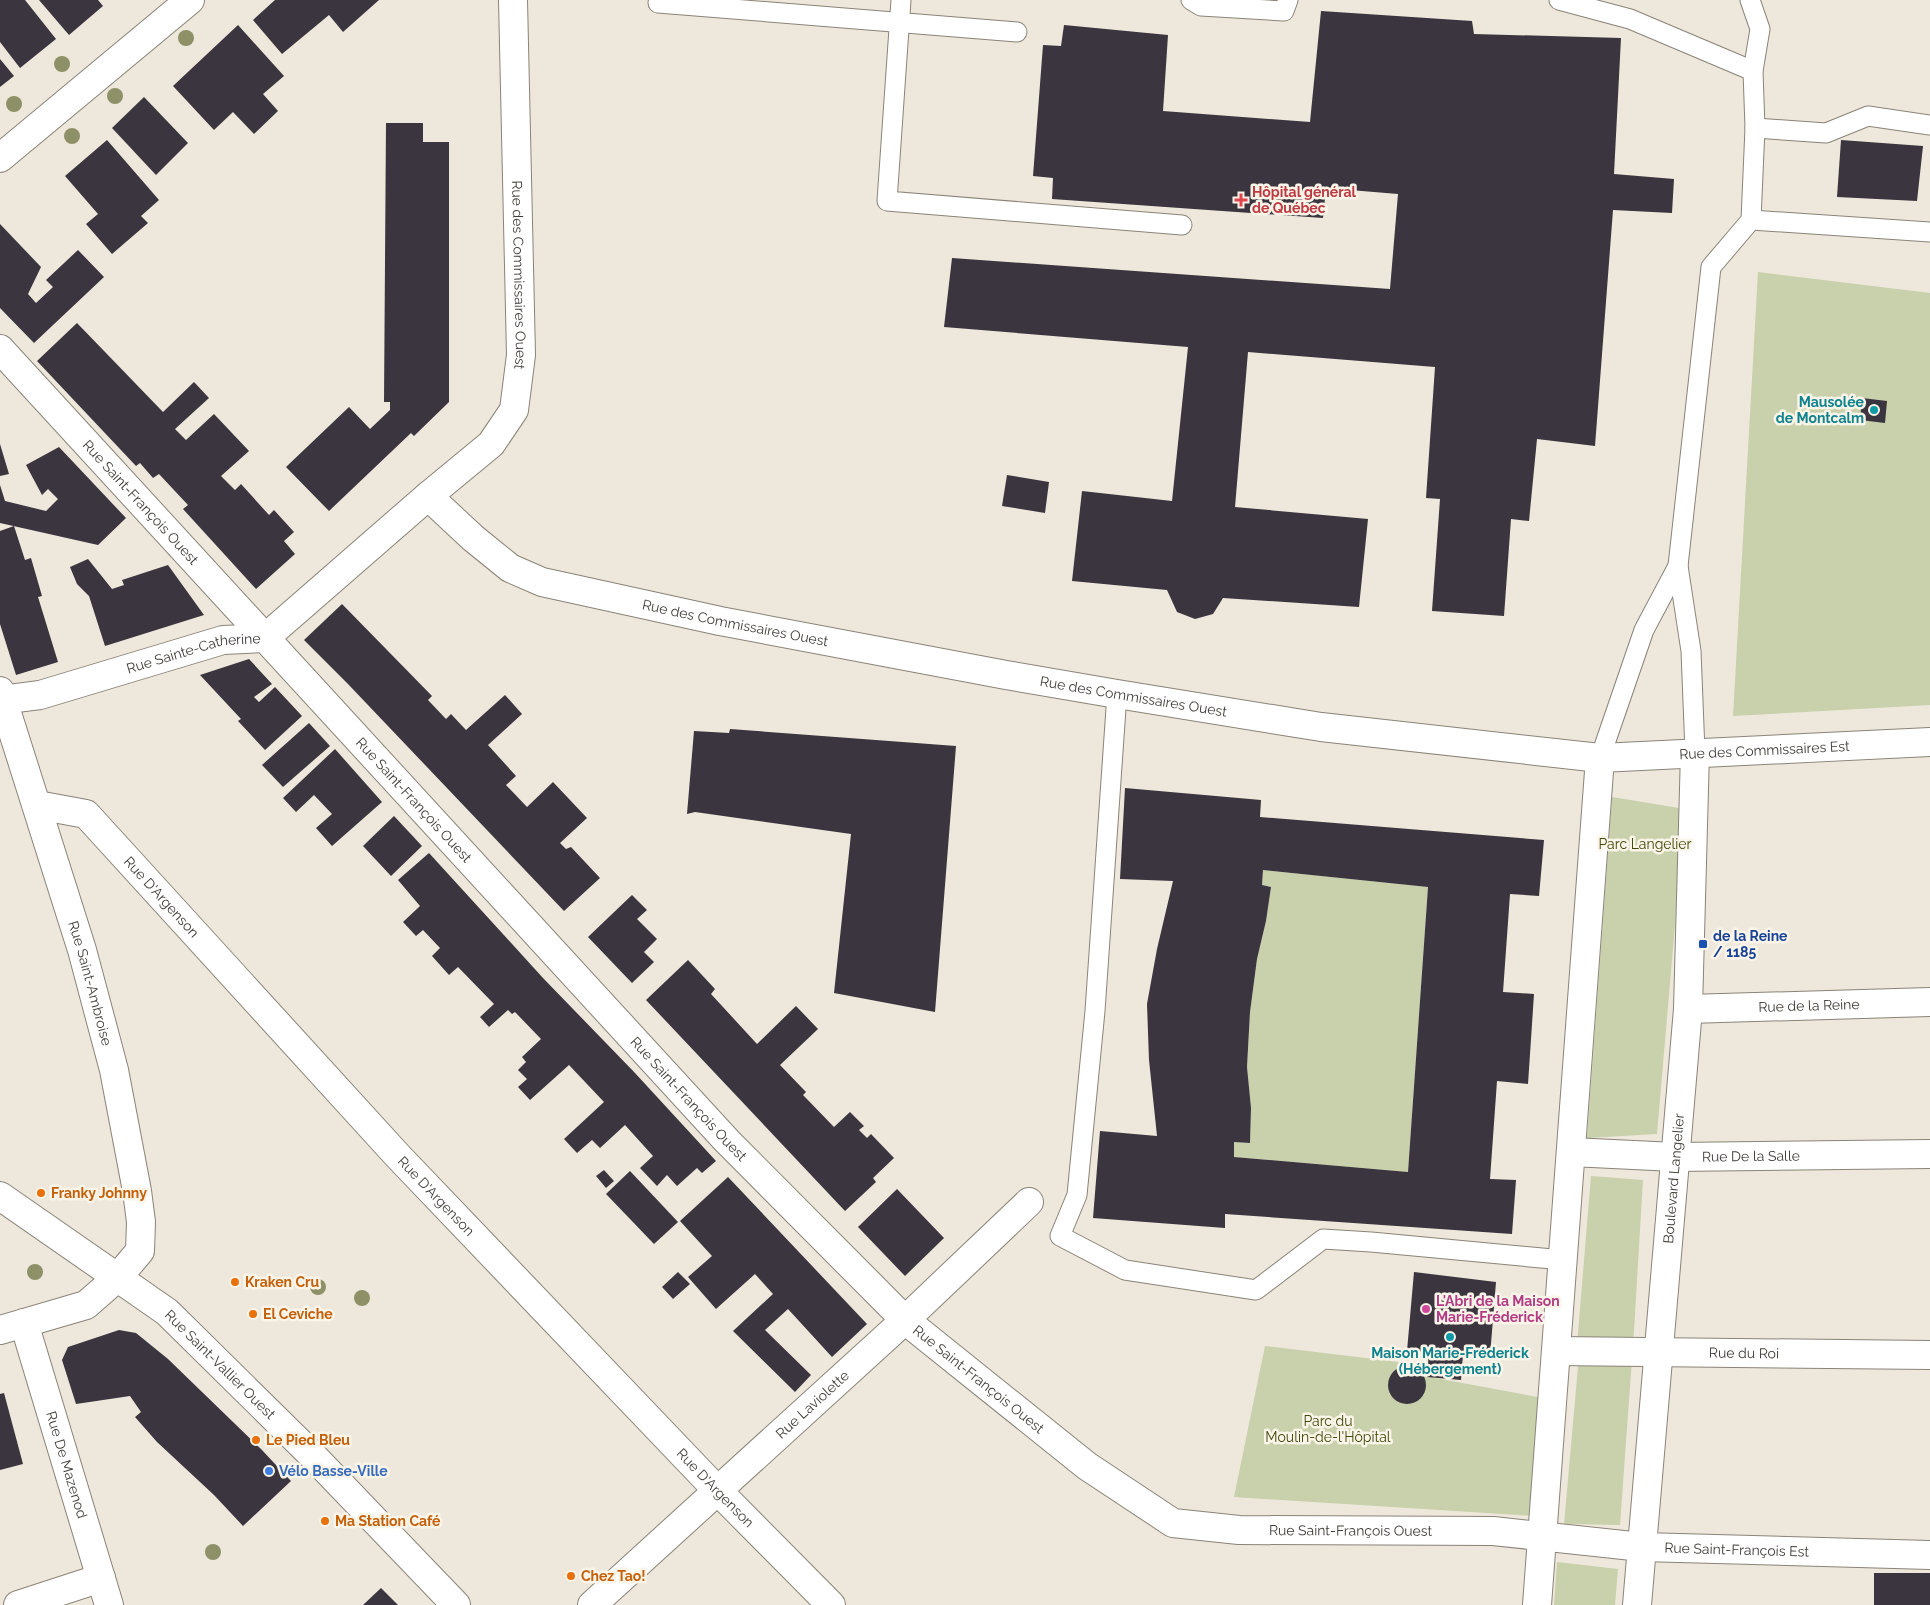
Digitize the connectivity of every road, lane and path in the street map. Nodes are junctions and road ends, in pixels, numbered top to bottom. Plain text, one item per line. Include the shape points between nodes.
1 (190, 0) edge
2 (513, 0) edge
3 (901, 0) edge
4 (1191, 0) edge
5 (1288, 0) edge
6 (1559, 0) edge
7 (1750, 0) edge
8 (658, 3) dead end
9 (899, 22) junction
10 (1017, 32) dead end
11 (1753, 71) junction
12 (1930, 125) edge
13 (1755, 128) junction
14 (0, 158) edge
15 (1751, 220) junction
16 (1182, 224) dead end
17 (1930, 232) edge
18 (0, 350) edge
19 (428, 496) junction
20 (1678, 566) junction
21 (265, 638) junction
22 (1117, 694) junction
23 (1, 697) edge
24 (1930, 742) edge
25 (1695, 752) junction
26 (1600, 758) junction
27 (37, 805) junction
28 (1930, 1002) edge
29 (1688, 1009) junction
30 (1571, 1152) junction
31 (1930, 1154) edge
32 (1675, 1157) junction
33 (0, 1196) edge
34 (1029, 1202) dead end
35 (1563, 1260) junction
36 (118, 1277) junction
37 (905, 1320) junction
38 (12, 1327) edge
39 (1556, 1351) junction
40 (1658, 1353) junction
41 (1930, 1355) edge
42 (717, 1490) junction
43 (1542, 1535) junction
44 (1642, 1547) junction
45 (1930, 1555) edge
46 (101, 1578) junction
47 (18, 1605) edge
48 (109, 1605) edge
49 (456, 1605) edge
50 (592, 1605) edge
51 (831, 1605) edge
52 (1537, 1605) edge
53 (1637, 1605) edge

1 - 14 street
2 - 19 street, Rue des Commissaires Ouest via 521,355 514,410 491,444
3 - 9 lane
4 - 5 lane via 1201,6 1284,11
6 - 11 lane via 1630,19
7 - 11 lane via 1760,29
8 - 9 lane
9 - 10 lane
9 - 16 lane via 887,201
11 - 13 lane
12 - 13 lane via 1868,116 1826,133
13 - 15 lane
15 - 17 lane
15 - 20 lane via 1711,268
18 - 21 street, Rue Saint-François Ouest
19 - 21 street, Rue Sainte-Catherine
19 - 22 street, Rue des Commissaires Ouest via 510,568 542,582 729,623
20 - 25 lane via 1691,651
20 - 26 lane via 1644,630
21 - 23 street, Rue Sainte-Catherine via 222,640 40,695
21 - 37 street, Rue Saint-François Ouest via 727,1141
22 - 26 street, Rue des Commissaires Ouest via 1322,727
22 - 35 lane via 1095,1011 1077,1195 1060,1236 1125,1270 1256,1290 1323,1239
23 - 27 street, Rue Saint-Ambroise
24 - 25 street, Rue des Commissaires Est
25 - 26 street, Rue des Commissaires Est
25 - 29 street, Boulevard Langelier
26 - 30 street
27 - 36 street, Rue Saint-Ambroise via 82,950 114,1070 137,1192 140,1251
27 - 42 street, Rue D'Argenson via 86,814 397,1155
28 - 29 street, Rue de la Reine
29 - 32 street, Boulevard Langelier
30 - 32 street, Rue De la Salle
30 - 35 street
31 - 32 street, Rue De la Salle
32 - 40 street, Boulevard Langelier
33 - 36 street, Rue Saint-Vallier Ouest
34 - 37 street, Rue Laviolette
35 - 39 street
36 - 38 street, Rue Saint-Ambroise via 86,1305
36 - 49 street, Rue Saint-Vallier Ouest via 167,1312 313,1456
37 - 42 street, Rue Laviolette
37 - 43 street, Rue Saint-François Ouest via 1087,1466 1173,1523 1239,1530 1493,1531
38 - 46 street, Rue De Mazenod
39 - 40 street, Rue du Roi
39 - 43 street
40 - 41 street, Rue du Roi
40 - 44 street, Boulevard Langelier
42 - 50 street, Rue Laviolette
42 - 51 street, Rue D'Argenson
43 - 44 street, Rue Saint-François Est
43 - 52 street
44 - 45 street, Rue Saint-François Est
44 - 53 street, Boulevard Langelier
46 - 47 street
46 - 48 street, Rue De Mazenod

